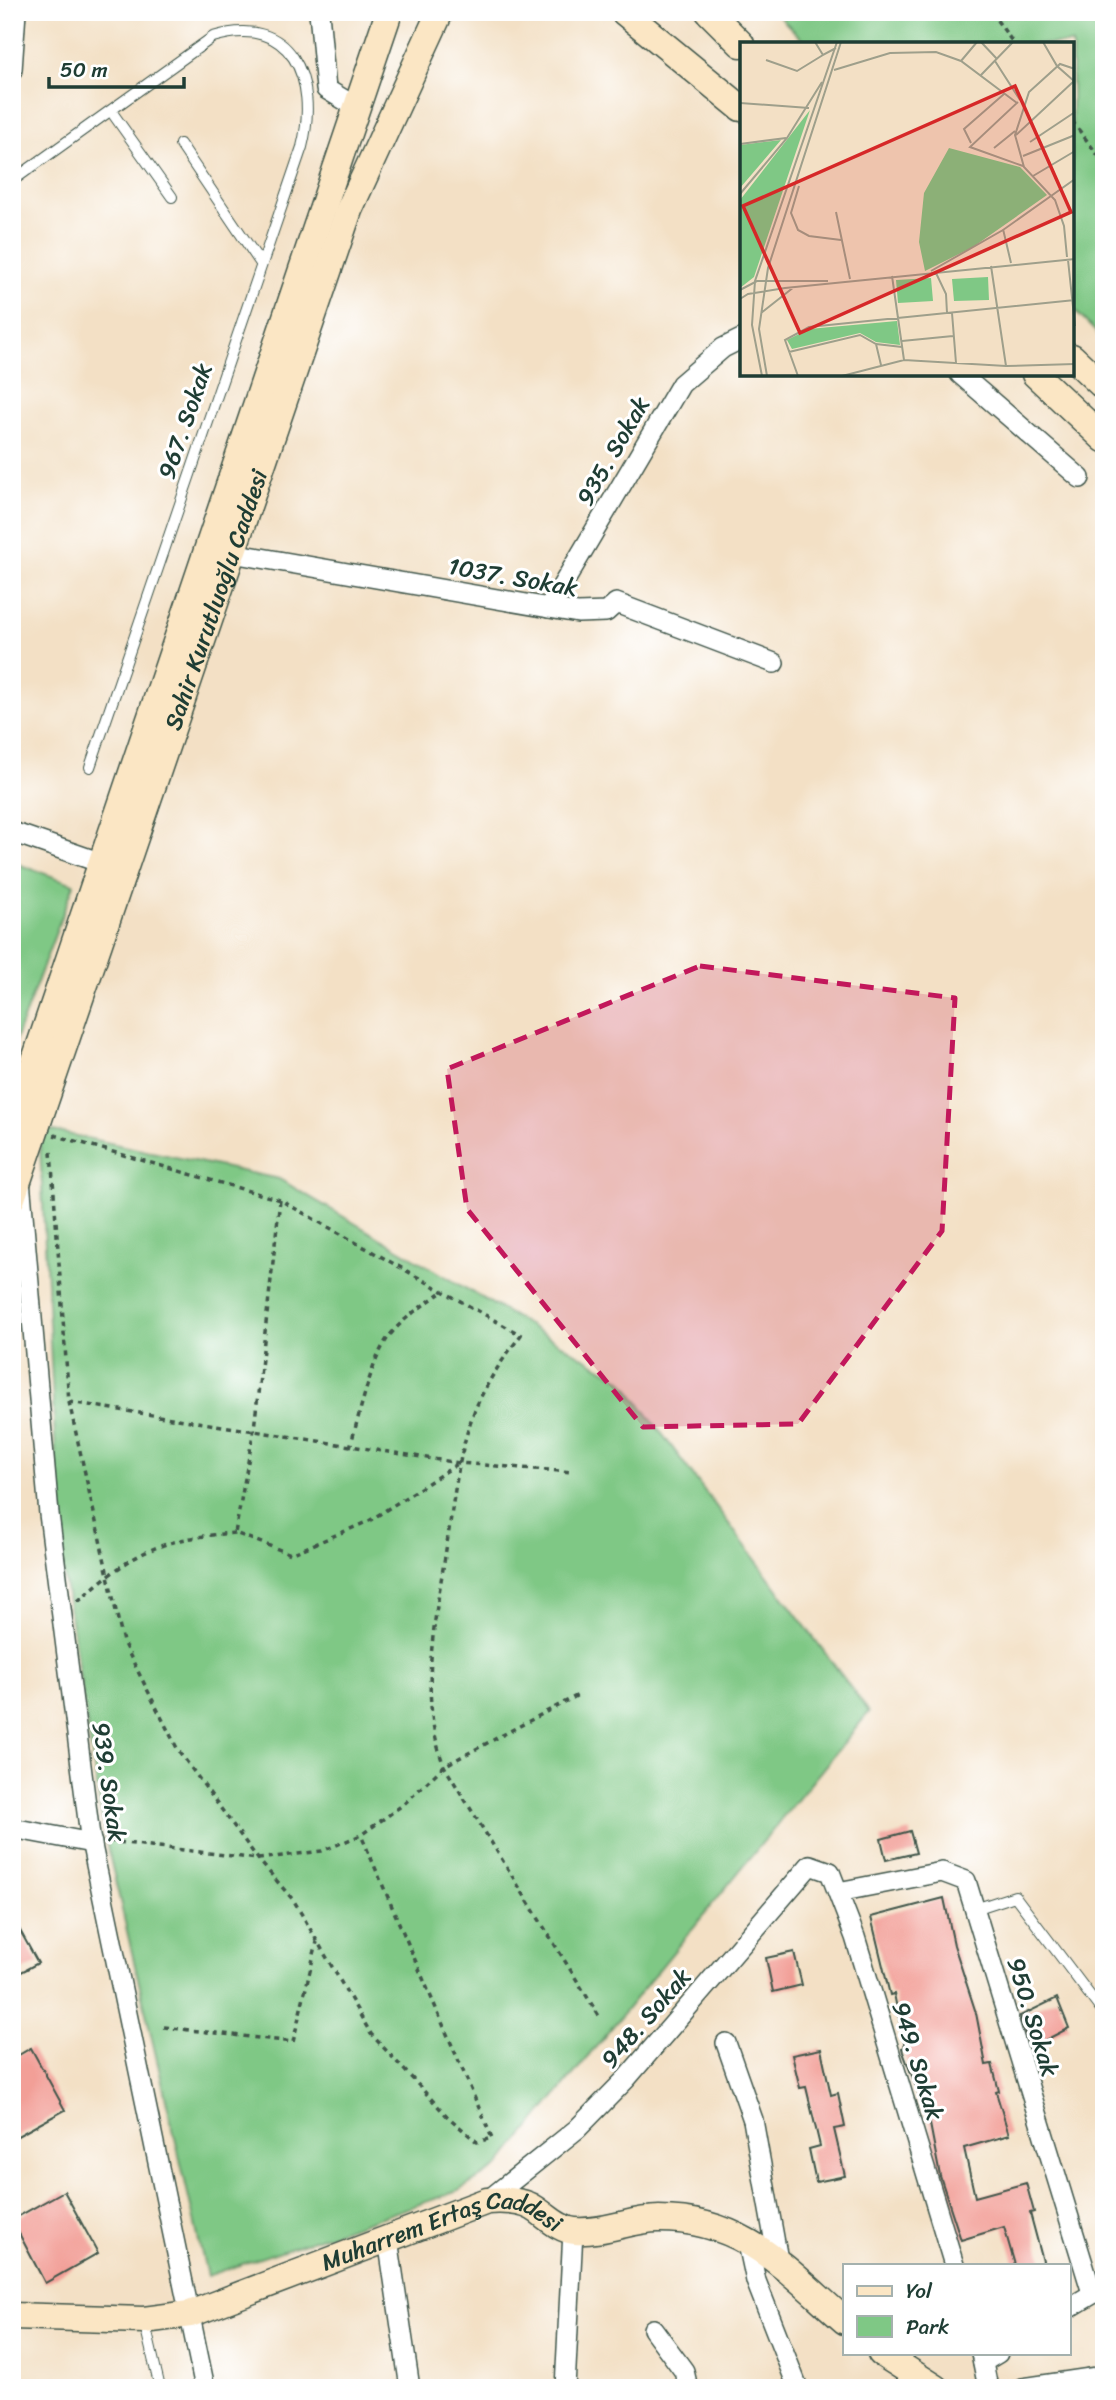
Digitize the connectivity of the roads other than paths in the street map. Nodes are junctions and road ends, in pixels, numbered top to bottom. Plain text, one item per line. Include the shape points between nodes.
1 (16, 12) edge
2 (319, 12) edge
3 (389, 12) edge
4 (440, 12) edge
5 (624, 12) edge
6 (709, 12) edge
7 (740, 43) edge
8 (12, 71) edge
9 (306, 85) junction
10 (326, 89) junction
11 (740, 107) edge
12 (358, 108) junction
13 (111, 111) junction
14 (180, 144) dead end
15 (12, 181) edge
16 (172, 197) dead end
17 (261, 264) junction
18 (740, 340) edge
19 (1074, 358) edge
20 (962, 376) edge
21 (1037, 376) edge
22 (1104, 387) edge
23 (1104, 439) edge
24 (1080, 478) dead end
25 (232, 552) junction
26 (549, 608) junction
27 (774, 663) dead end
28 (90, 767) dead end
29 (12, 832) edge
30 (112, 867) junction
31 (12, 1128) edge
32 (16, 1186) edge
33 (12, 1828) edge
34 (91, 1840) junction
35 (830, 1872) joint
36 (838, 1892) junction
37 (975, 1909) junction
38 (1104, 2014) edge
39 (726, 2043) dead end
40 (488, 2201) junction
41 (573, 2231) junction
42 (388, 2239) junction
43 (747, 2239) junction
44 (778, 2260) junction
45 (954, 2264) edge
46 (1098, 2290) edge
47 (1070, 2307) edge
48 (190, 2314) junction
49 (12, 2316) edge
50 (843, 2319) edge
51 (144, 2320) junction
52 (653, 2329) dead end
53 (883, 2354) edge
54 (987, 2356) edge
55 (1104, 2376) edge
56 (160, 2388) edge
57 (205, 2388) edge
58 (410, 2388) edge
59 (565, 2388) edge
60 (688, 2388) edge
61 (798, 2388) edge
62 (936, 2388) edge
63 (988, 2388) edge
64 (1023, 2388) edge

1 - 8 street
2 - 10 street
3 - 12 street, Sahir Kurutluoğlu Caddesi
4 - 25 street, Sahir Kurutluoğlu Caddesi via 349,210
5 - 11 street
6 - 7 street
9 - 10 lane
9 - 13 lane via 285,47 250,31 232,32 213,37
9 - 17 lane, 967. Sokak via 308,122
10 - 12 street
12 - 30 street, Sahir Kurutluoğlu Caddesi
13 - 15 lane
13 - 16 lane
14 - 17 lane
17 - 28 lane, 967. Sokak
18 - 26 street, 935. Sokak via 681,384
19 - 22 street
20 - 24 street
21 - 23 street
25 - 26 street, 1037. Sokak
25 - 30 street, Sahir Kurutluoğlu Caddesi
26 - 27 street, 1037. Sokak via 594,615 616,603
29 - 30 street
30 - 31 street, Sahir Kurutluoğlu Caddesi
30 - 32 street, Sahir Kurutluoğlu Caddesi
32 - 34 street, 939. Sokak via 49,1514
33 - 34 street
34 - 48 street, 939. Sokak
35 - 36 street, 949. Sokak
35 - 40 street, 948. Sokak via 810,1865 626,2079 577,2129
36 - 37 street, 950. Sokak via 942,1871 966,1881
36 - 45 street, 949. Sokak
37 - 38 lane via 1015,1896
37 - 46 street, 950. Sokak
39 - 44 street via 753,2120
40 - 41 street, Muharrem Ertaş Caddesi via 532,2207
40 - 42 street, Muharrem Ertaş Caddesi
41 - 43 street, Muharrem Ertaş Caddesi via 658,2219 721,2227
41 - 59 street
42 - 48 street, Muharrem Ertaş Caddesi
42 - 58 street
43 - 44 street, Muharrem Ertaş Caddesi
43 - 61 street via 756,2281
44 - 50 street, Muharrem Ertaş Caddesi
46 - 47 street
48 - 51 street, Muharrem Ertaş Caddesi
48 - 57 street, 939. Sokak
49 - 51 street, Muharrem Ertaş Caddesi
51 - 56 lane
52 - 60 street via 684,2371
53 - 62 street
54 - 63 street
55 - 64 street

